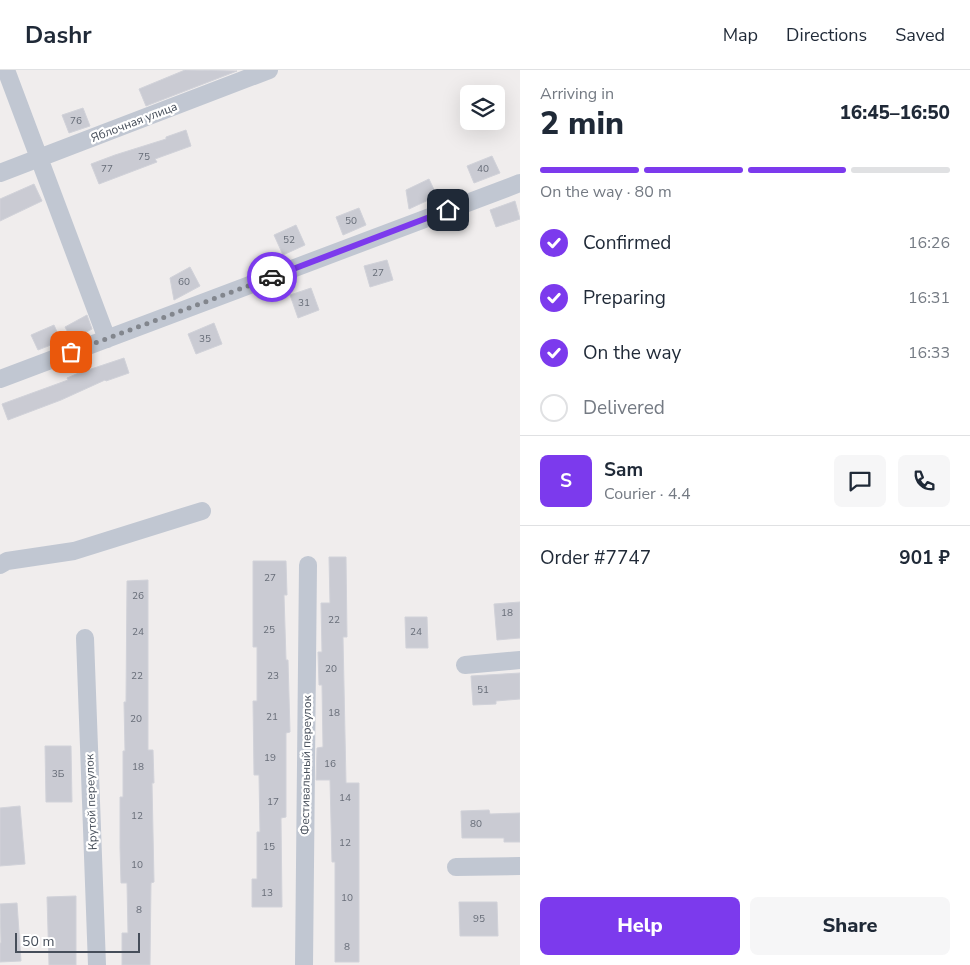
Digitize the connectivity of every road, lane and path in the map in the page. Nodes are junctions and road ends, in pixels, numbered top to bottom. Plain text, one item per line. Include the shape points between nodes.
1 (6, 70) edge
2 (269, 70) edge
3 (39, 158) junction
4 (0, 173) edge
5 (520, 183) edge
6 (107, 339) junction
7 (0, 379) edge
8 (202, 511) dead end
9 (0, 565) edge
10 (308, 565) dead end
11 (84, 638) dead end
12 (520, 660) edge
13 (465, 665) dead end
14 (520, 866) edge
15 (456, 868) dead end
16 (97, 965) edge
17 (304, 965) edge

1 - 3 street
2 - 3 street, Яблочная улица
3 - 4 street, Яблочная улица
3 - 6 street
5 - 6 street
6 - 7 street
8 - 9 street via 74,551 7,561
10 - 17 street, Фестивальный переулок
11 - 16 street, Крутой переулок
12 - 13 street
14 - 15 street

